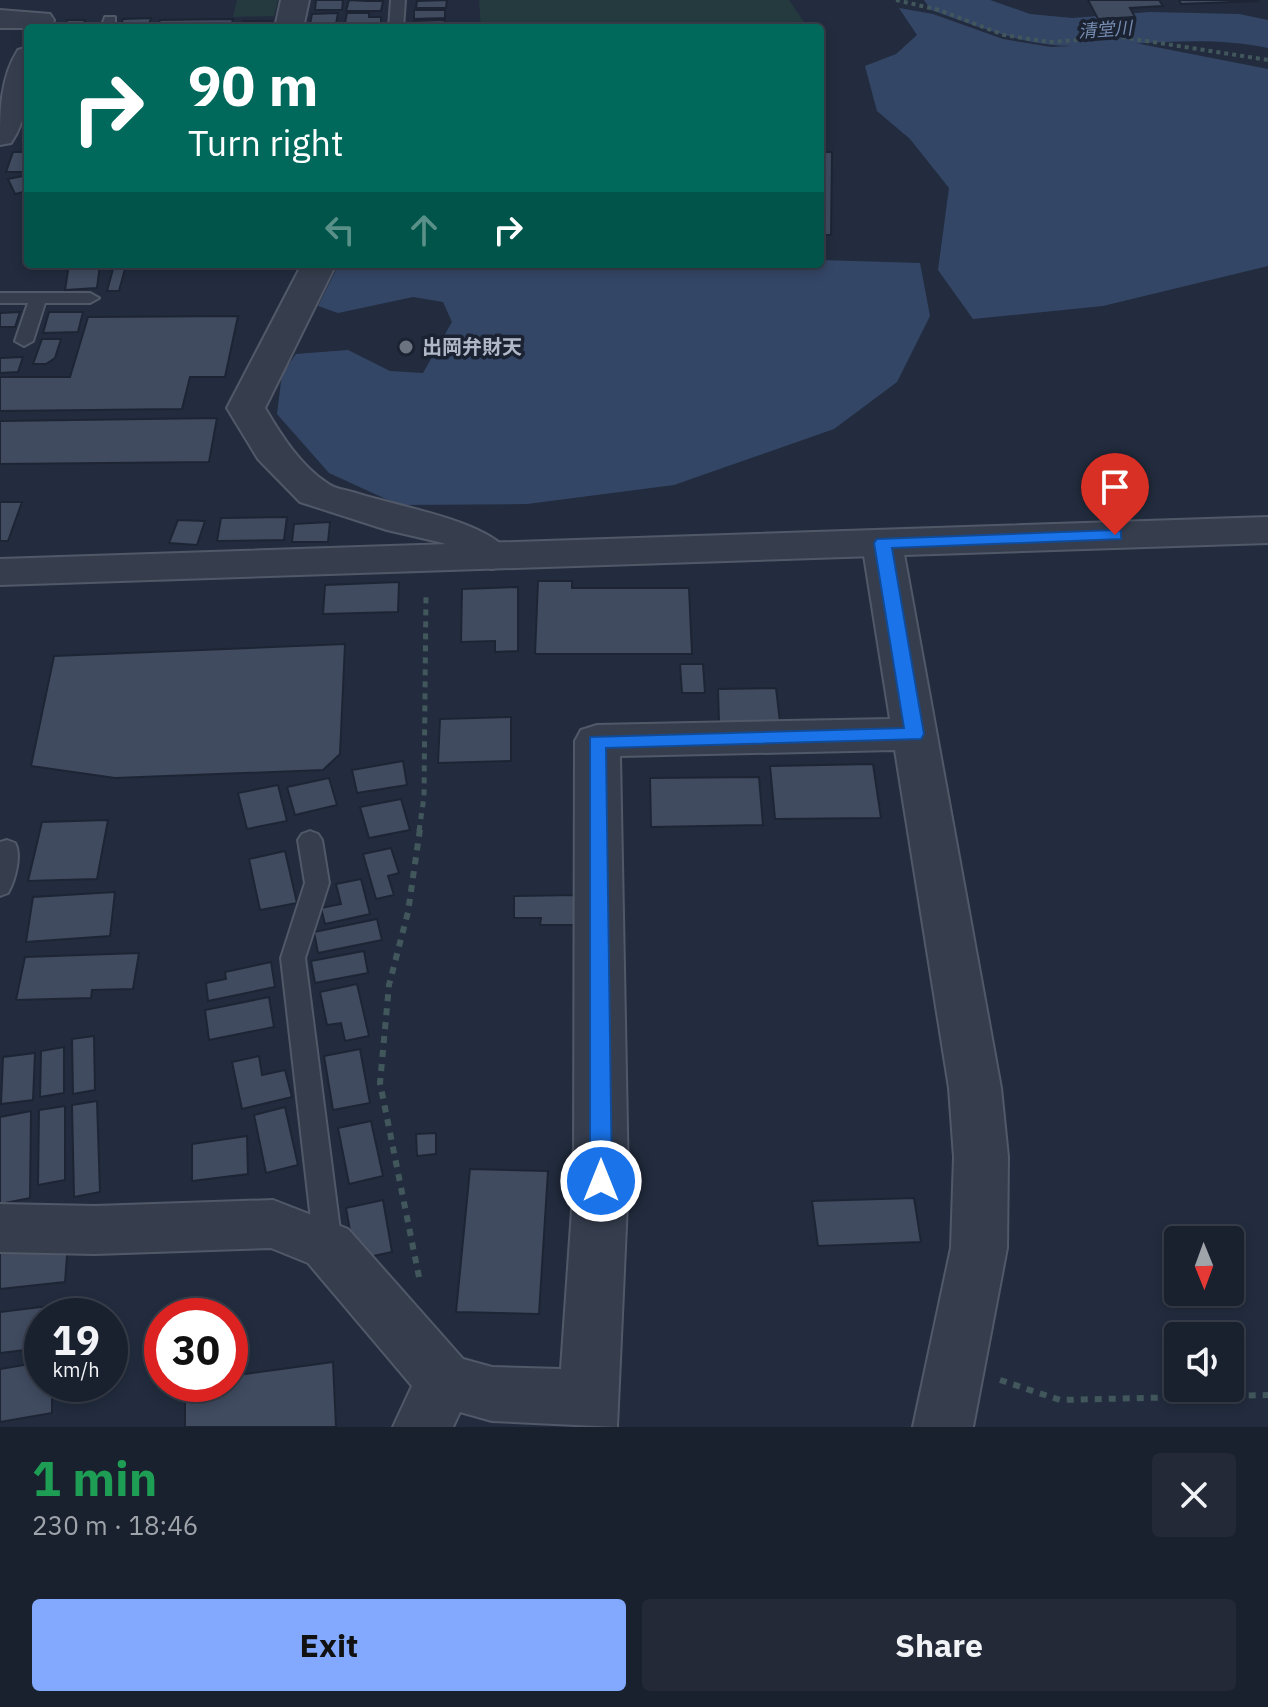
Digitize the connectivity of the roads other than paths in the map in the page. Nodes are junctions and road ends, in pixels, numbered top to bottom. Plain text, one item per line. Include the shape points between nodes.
1 (295, 0) edge
2 (398, 0) edge
3 (0, 19) edge
4 (39, 24) edge
5 (290, 24) edge
6 (396, 24) edge
7 (24, 67) edge
8 (0, 136) edge
9 (317, 268) edge
10 (0, 298) edge
11 (38, 298) junction
12 (90, 298) dead end
13 (24, 341) dead end
14 (1268, 530) edge
15 (882, 543) junction
16 (492, 556) junction
17 (0, 572) edge
18 (915, 734) junction
19 (310, 840) dead end
20 (7, 849) dead end
21 (0, 887) edge
22 (0, 1228) edge
23 (328, 1246) junction
24 (434, 1404) edge
25 (587, 1412) edge
26 (943, 1427) edge

1 - 5 street
2 - 6 lane
3 - 4 street via 34,18
7 - 8 street
9 - 16 street via 246,408 272,451 314,493 456,533
10 - 11 lane
11 - 12 lane
11 - 13 lane
14 - 15 street
15 - 16 street
15 - 18 street
16 - 17 street
18 - 25 street via 597,741 601,1181
18 - 26 street via 975,1088 981,1157 979,1248
19 - 23 lane via 317,883 293,958
20 - 21 lane
22 - 23 street via 273,1224
23 - 24 street
24 - 25 street via 492,1394

